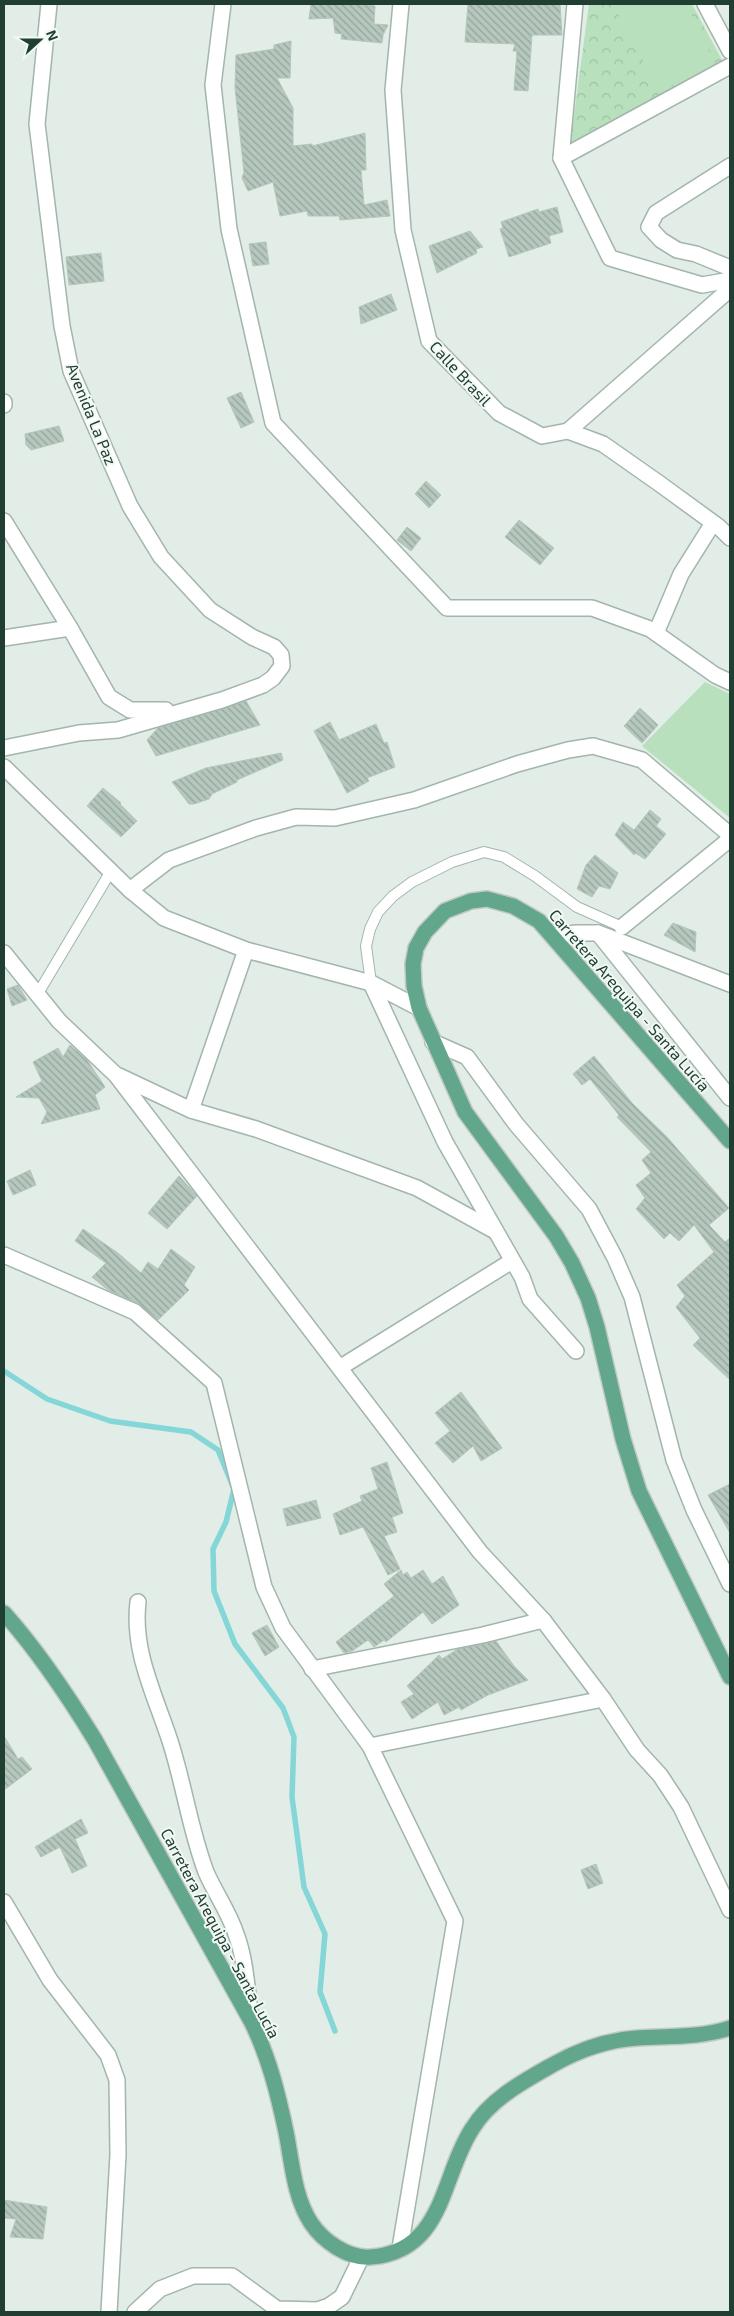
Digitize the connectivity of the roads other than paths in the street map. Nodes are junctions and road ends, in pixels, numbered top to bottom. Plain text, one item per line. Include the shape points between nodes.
1 (49, 4) edge
2 (223, 4) edge
3 (401, 4) edge
4 (575, 4) edge
5 (705, 4) edge
6 (730, 51) edge
7 (730, 66) edge
8 (561, 158) junction
9 (730, 166) edge
10 (730, 268) edge
11 (730, 280) edge
12 (730, 290) edge
13 (568, 431) junction
14 (4, 521) edge
15 (713, 523) junction
16 (730, 538) edge
17 (70, 628) junction
18 (656, 633) junction
19 (4, 638) edge
20 (730, 682) edge
21 (183, 710) junction
22 (4, 748) edge
23 (4, 767) edge
24 (730, 836) edge
25 (730, 839) edge
26 (111, 871) junction
27 (130, 890) junction
28 (622, 927) joint
29 (598, 933) junction
30 (552, 936) junction
31 (246, 950) junction
32 (4, 953) edge
33 (371, 983) junction
34 (730, 984) edge
35 (37, 996) junction
36 (419, 1008) junction
37 (433, 1042) junction
38 (116, 1075) junction
39 (730, 1098) edge
40 (191, 1110) junction
41 (730, 1141) edge
42 (496, 1232) junction
43 (4, 1255) edge
44 (512, 1261) junction
45 (576, 1351) dead end
46 (341, 1368) junction
47 (730, 1584) edge
48 (138, 1602) dead end
49 (4, 1613) edge
50 (543, 1620) junction
51 (312, 1669) junction
52 (730, 1677) edge
53 (602, 1699) junction
54 (370, 1746) junction
55 (4, 1902) edge
56 (730, 1910) edge
57 (251, 2021) junction
58 (730, 2028) edge
59 (400, 2248) junction
60 (361, 2258) junction
61 (109, 2312) edge
62 (135, 2312) edge

1 - 21 street, Avenida La Paz via 37,124 62,326 72,371 130,506 160,557 210,610 274,646 281,655 282,666 263,685
2 - 18 street via 212,85 229,229 273,423 447,608 592,608
3 - 13 street, Calle Brasil via 392,90 403,230 429,340 499,414 542,436
4 - 8 street
5 - 6 street
7 - 8 street
8 - 11 street via 610,258 702,285
9 - 10 street via 656,213 649,227 677,250
12 - 13 street
13 - 15 street via 603,444
14 - 17 street
15 - 16 street
15 - 18 street via 681,574
17 - 19 street
17 - 21 street via 109,697 130,710
18 - 20 street
21 - 22 street via 118,730 79,733
23 - 26 street
24 - 27 street via 642,760 593,746 518,764 414,800 335,818 296,817 256,828 169,860
25 - 28 street
26 - 27 street
26 - 35 lane
27 - 31 street via 164,918
28 - 33 lane via 577,907 504,857 484,852 452,862 412,882 378,912 366,946
29 - 30 street
29 - 34 street
29 - 39 street
30 - 36 main road, Carretera Arequipa - Santa Lucía via 539,921 513,906 488,899 471,901 445,911 425,932 416,948 414,986
30 - 41 main road, Carretera Arequipa - Santa Lucía
31 - 33 street
31 - 40 street
32 - 35 street
33 - 36 street
33 - 42 street via 445,1142
35 - 38 street
36 - 37 main road, Carretera Arequipa - Santa Lucía
37 - 47 street via 467,1057 516,1124 589,1209 632,1297 674,1460
37 - 52 main road, Carretera Arequipa - Santa Lucía via 465,1112 556,1236 572,1263 597,1327 623,1439 639,1491
38 - 40 street
38 - 46 street
40 - 42 street via 256,1129 417,1188
42 - 44 street
43 - 51 street via 134,1312 214,1382 264,1587 283,1628
44 - 45 street via 530,1299
44 - 46 street
46 - 50 street via 480,1552
48 - 57 street via 138,1648 178,1765 206,1872 236,1934
49 - 57 main road, Carretera Arequipa - Santa Lucía via 60,1686 95,1740
50 - 51 street
50 - 53 street
51 - 54 street
53 - 54 street
53 - 56 street via 681,1807
54 - 59 street via 455,1921
55 - 61 street via 50,1980 108,2055 117,2080 118,2155
57 - 60 main road, Carretera Arequipa - Santa Lucía via 272,2072 305,2212 328,2242
58 - 59 main road via 714,2034 635,2038 592,2048 575,2053 507,2093 471,2129 431,2222
59 - 60 main road via 378,2257
60 - 62 street via 342,2297 317,2310 277,2309 232,2276 193,2276 160,2289

